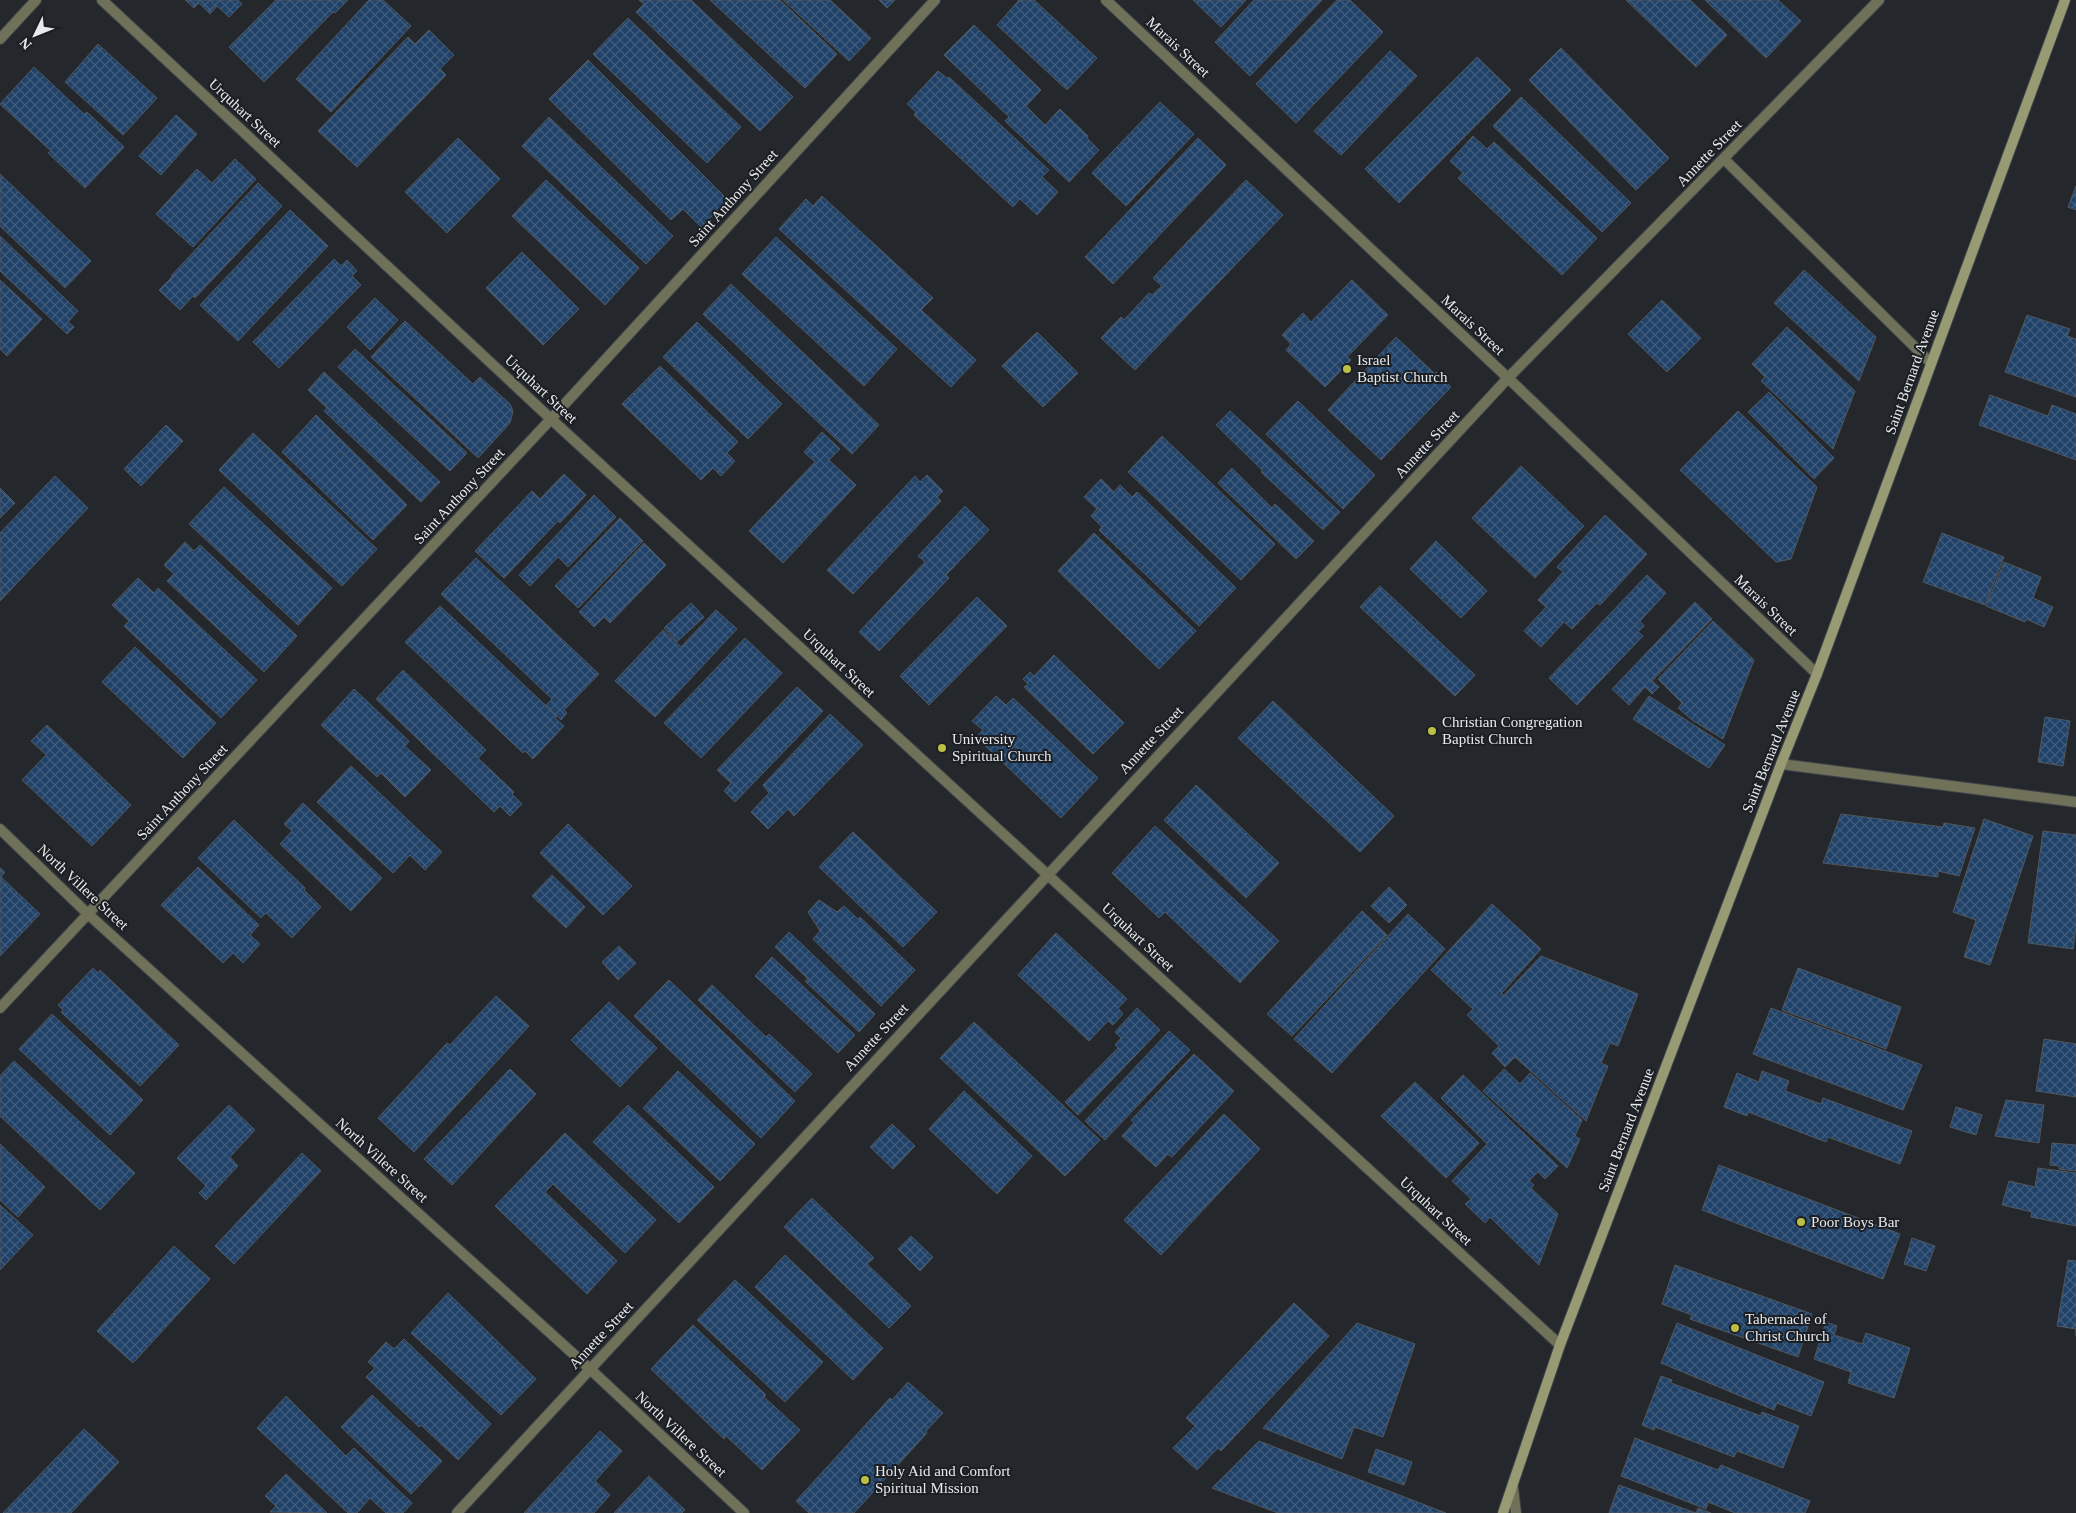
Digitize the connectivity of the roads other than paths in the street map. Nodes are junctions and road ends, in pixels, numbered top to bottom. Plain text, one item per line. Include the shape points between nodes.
1 (36, 0) edge
2 (102, 0) edge
3 (935, 0) edge
4 (1106, 0) edge
5 (1879, 0) edge
6 (2065, 0) edge
7 (0, 39) edge
8 (1724, 159) junction
9 (1931, 363) junction
10 (1508, 378) junction
11 (551, 419) junction
12 (1817, 674) junction
13 (1781, 764) junction
14 (2076, 802) edge
15 (0, 829) edge
16 (1047, 874) junction
17 (88, 914) junction
18 (0, 1008) edge
19 (1560, 1345) junction
20 (590, 1369) junction
21 (1513, 1488) junction
22 (457, 1513) edge
23 (744, 1513) edge
24 (1503, 1513) edge
25 (1516, 1513) edge

1 - 7 street
2 - 11 street, Urquhart Street
3 - 11 street, Saint Anthony Street
4 - 10 street, Marais Street
5 - 8 street, Annette Street
6 - 9 street, Saint Bernard Avenue
8 - 9 street
8 - 10 street, Annette Street
9 - 12 street, Saint Bernard Avenue
10 - 12 street, Marais Street
10 - 16 street, Annette Street
11 - 16 street, Urquhart Street
11 - 17 street, Saint Anthony Street
12 - 13 street, Saint Bernard Avenue
13 - 14 street
13 - 19 street, Saint Bernard Avenue
15 - 17 street, North Villere Street
16 - 19 street, Urquhart Street
16 - 20 street, Annette Street
17 - 18 street, Saint Anthony Street
17 - 20 street, North Villere Street
19 - 21 street, Saint Bernard Avenue
20 - 22 street, Annette Street
20 - 23 street, North Villere Street
21 - 24 street, Saint Bernard Avenue
21 - 25 street

